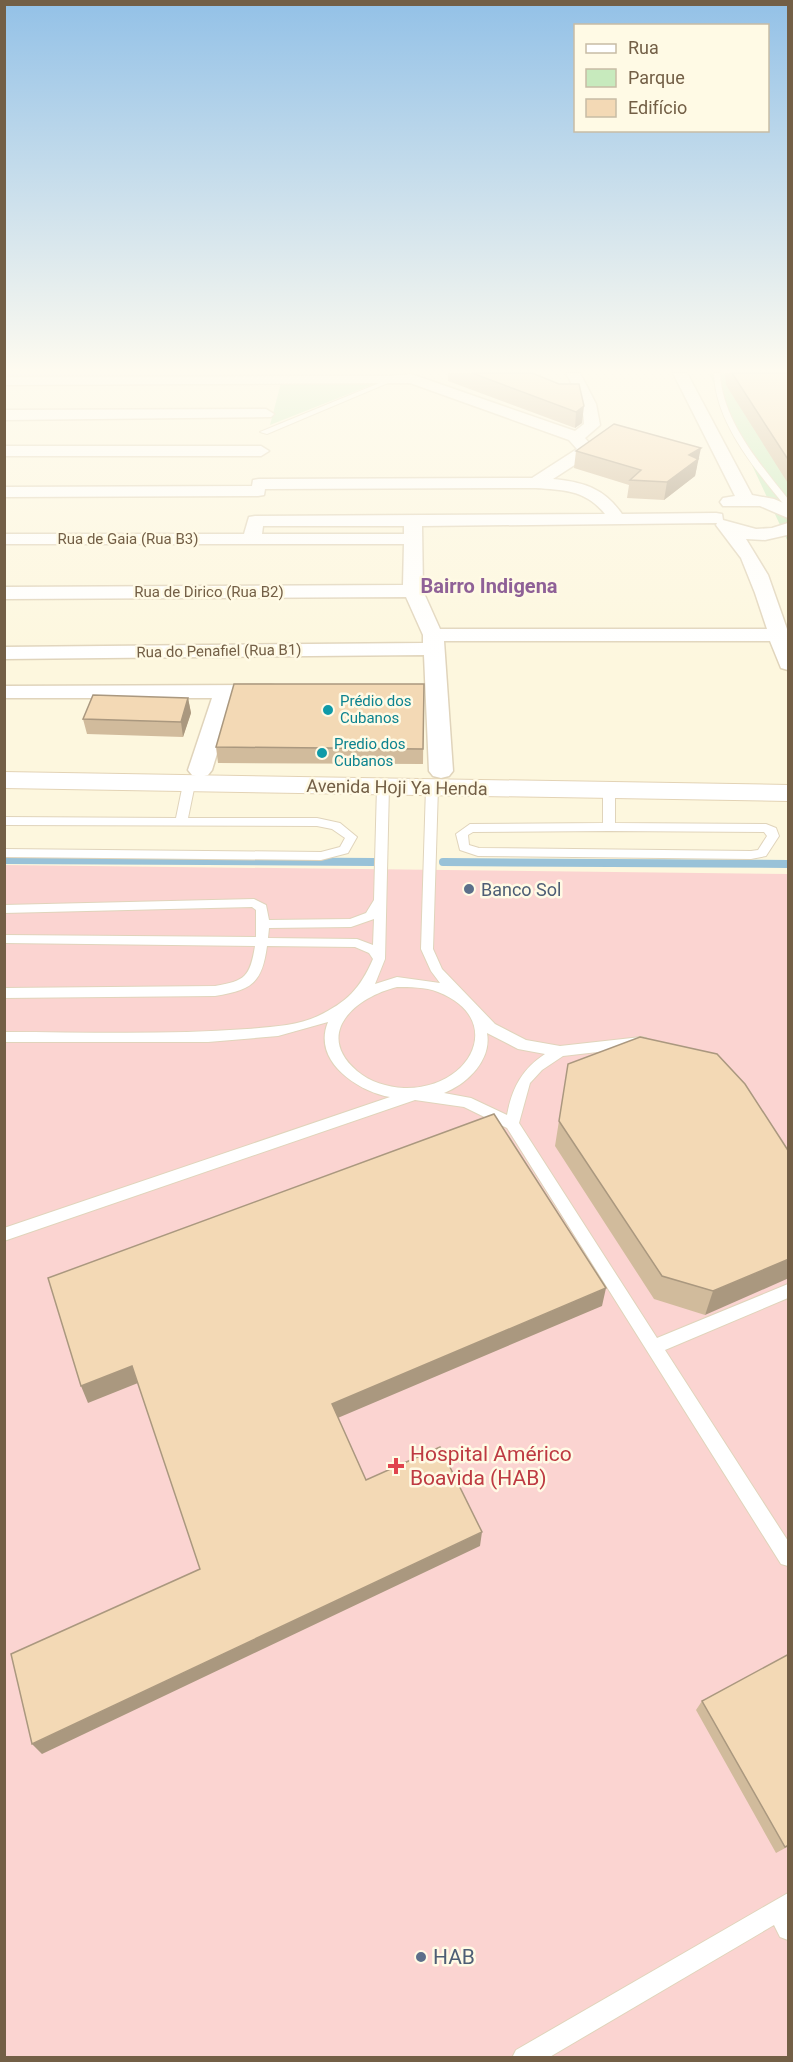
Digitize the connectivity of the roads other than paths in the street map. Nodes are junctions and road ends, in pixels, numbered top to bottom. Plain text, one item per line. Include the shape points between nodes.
1 (225, 469) edge
2 (557, 469) edge
3 (730, 469) edge
4 (763, 469) edge
5 (259, 472) junction
6 (536, 483) junction
7 (4, 492) edge
8 (746, 500) junction
9 (789, 504) edge
10 (618, 520) junction
11 (722, 523) junction
12 (788, 529) edge
13 (254, 530) junction
14 (413, 530) junction
15 (4, 539) edge
16 (412, 591) junction
17 (4, 592) edge
18 (778, 635) junction
19 (433, 642) junction
20 (4, 652) edge
21 (789, 664) edge
22 (412, 690) edge
23 (435, 690) junction
24 (225, 691) junction
25 (295, 691) edge
26 (4, 692) edge
27 (4, 768) edge
28 (789, 770) edge
29 (195, 777) junction
30 (436, 779) junction
31 (4, 780) edge
32 (383, 786) junction
33 (609, 791) junction
34 (789, 793) edge
35 (4, 821) edge
36 (181, 823) junction
37 (609, 826) junction
38 (4, 853) edge
39 (382, 897) junction
40 (4, 909) edge
41 (264, 924) junction
42 (4, 939) edge
43 (261, 943) junction
44 (379, 959) junction
45 (4, 993) edge
46 (358, 995) junction
47 (465, 1001) junction
48 (345, 1006) junction
49 (4, 1037) edge
50 (654, 1041) edge
51 (560, 1051) junction
52 (415, 1094) junction
53 (512, 1124) junction
54 (4, 1235) edge
55 (789, 1290) edge
56 (656, 1346) junction
57 (789, 1557) edge
58 (785, 1914) edge
59 (524, 2058) edge

1 - 5 street
2 - 6 street
3 - 8 street
4 - 9 lane
5 - 6 street
5 - 7 street
5 - 13 street
6 - 10 street via 572,486 596,494
8 - 11 street via 718,508
8 - 12 street via 775,504
10 - 11 street, Rua de Gaia (Rua B3)
10 - 14 street, Rua de Gaia (Rua B3)
11 - 12 street, Rua de Gaia (Rua B3) via 758,535
11 - 18 street via 750,556
13 - 14 street, Rua de Gaia (Rua B3)
13 - 15 street, Rua de Gaia (Rua B3)
14 - 16 street
16 - 17 street, Rua de Dirico (Rua B2)
16 - 19 street
18 - 19 street, Rua do Penafiel (Rua B1)
18 - 21 street
19 - 20 street, Rua do Penafiel (Rua B1)
19 - 23 street
22 - 23 street
23 - 30 street
24 - 25 street
24 - 26 street
24 - 29 street
27 - 29 main road, Avenida Hoji Ya Henda
28 - 30 main road, Avenida Hoji Ya Henda
29 - 30 main road, Avenida Hoji Ya Henda
29 - 31 main road, Avenida Hoji Ya Henda
29 - 32 main road, Avenida Hoji Ya Henda
29 - 36 lane
30 - 32 main road, Avenida Hoji Ya Henda
30 - 33 main road, Avenida Hoji Ya Henda
30 - 47 lane via 427,949 437,971
32 - 39 lane
33 - 34 main road, Avenida Hoji Ya Henda
33 - 37 lane
35 - 36 lane
36 - 38 lane via 317,822 336,826 351,837 344,850 321,856
37 - 37 lane via 470,828 462,834 464,847 478,852 617,855 751,855 767,849 773,836 766,828
39 - 41 lane via 370,916 351,923
39 - 44 lane
40 - 41 lane via 254,903 262,908
41 - 43 lane
42 - 43 lane
43 - 44 lane via 357,943 373,950
43 - 45 lane via 257,967 250,980 237,987 215,991
44 - 46 lane via 370,981
46 - 47 lane via 398,982 423,983
46 - 48 lane
47 - 51 lane via 490,1028 523,1045
47 - 52 lane via 480,1023 483,1044 478,1058 463,1076 441,1088
48 - 49 lane via 320,1021 278,1031 208,1037
48 - 52 lane via 335,1022 332,1038 336,1057 350,1074 375,1088
50 - 51 lane
51 - 53 lane via 535,1066 519,1089
52 - 53 lane via 466,1102
52 - 54 lane
53 - 56 lane
55 - 56 lane
56 - 57 lane
58 - 59 lane

